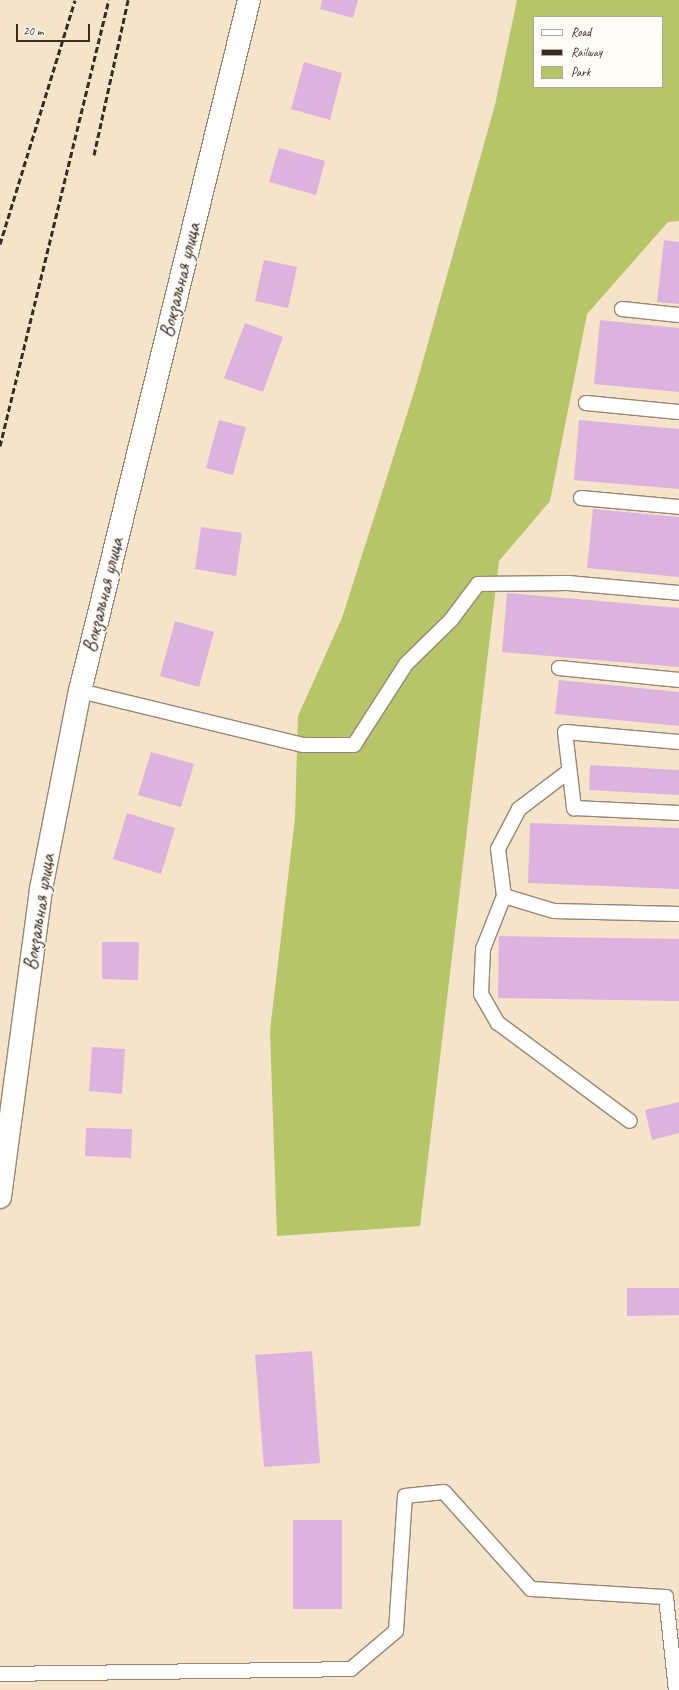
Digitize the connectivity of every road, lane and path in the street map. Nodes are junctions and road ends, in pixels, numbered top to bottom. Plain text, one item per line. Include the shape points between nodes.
1 (249, 0) edge
2 (622, 309) dead end
3 (679, 315) edge
4 (586, 403) dead end
5 (679, 412) edge
6 (581, 498) dead end
7 (679, 507) edge
8 (679, 593) edge
9 (559, 668) dead end
10 (679, 680) edge
11 (80, 691) junction
12 (679, 742) edge
13 (569, 771) junction
14 (679, 813) edge
15 (504, 896) junction
16 (679, 914) edge
17 (630, 1121) dead end
18 (0, 1197) edge
19 (0, 1674) edge
20 (676, 1690) edge

1 - 11 street, Вокзальная улица
2 - 3 lane
4 - 5 lane
6 - 7 lane
8 - 11 lane via 568,583 478,584 451,620 406,664 354,745 304,745
9 - 10 lane
11 - 18 street, Вокзальная улица via 42,889
12 - 13 lane via 565,732
13 - 14 lane via 574,808
13 - 15 lane via 519,809 515,816 498,849
15 - 16 lane via 554,911
15 - 17 lane via 483,949 481,994 484,1000 498,1023
19 - 20 lane via 352,1669 396,1632 405,1496 444,1492 531,1589 666,1596

